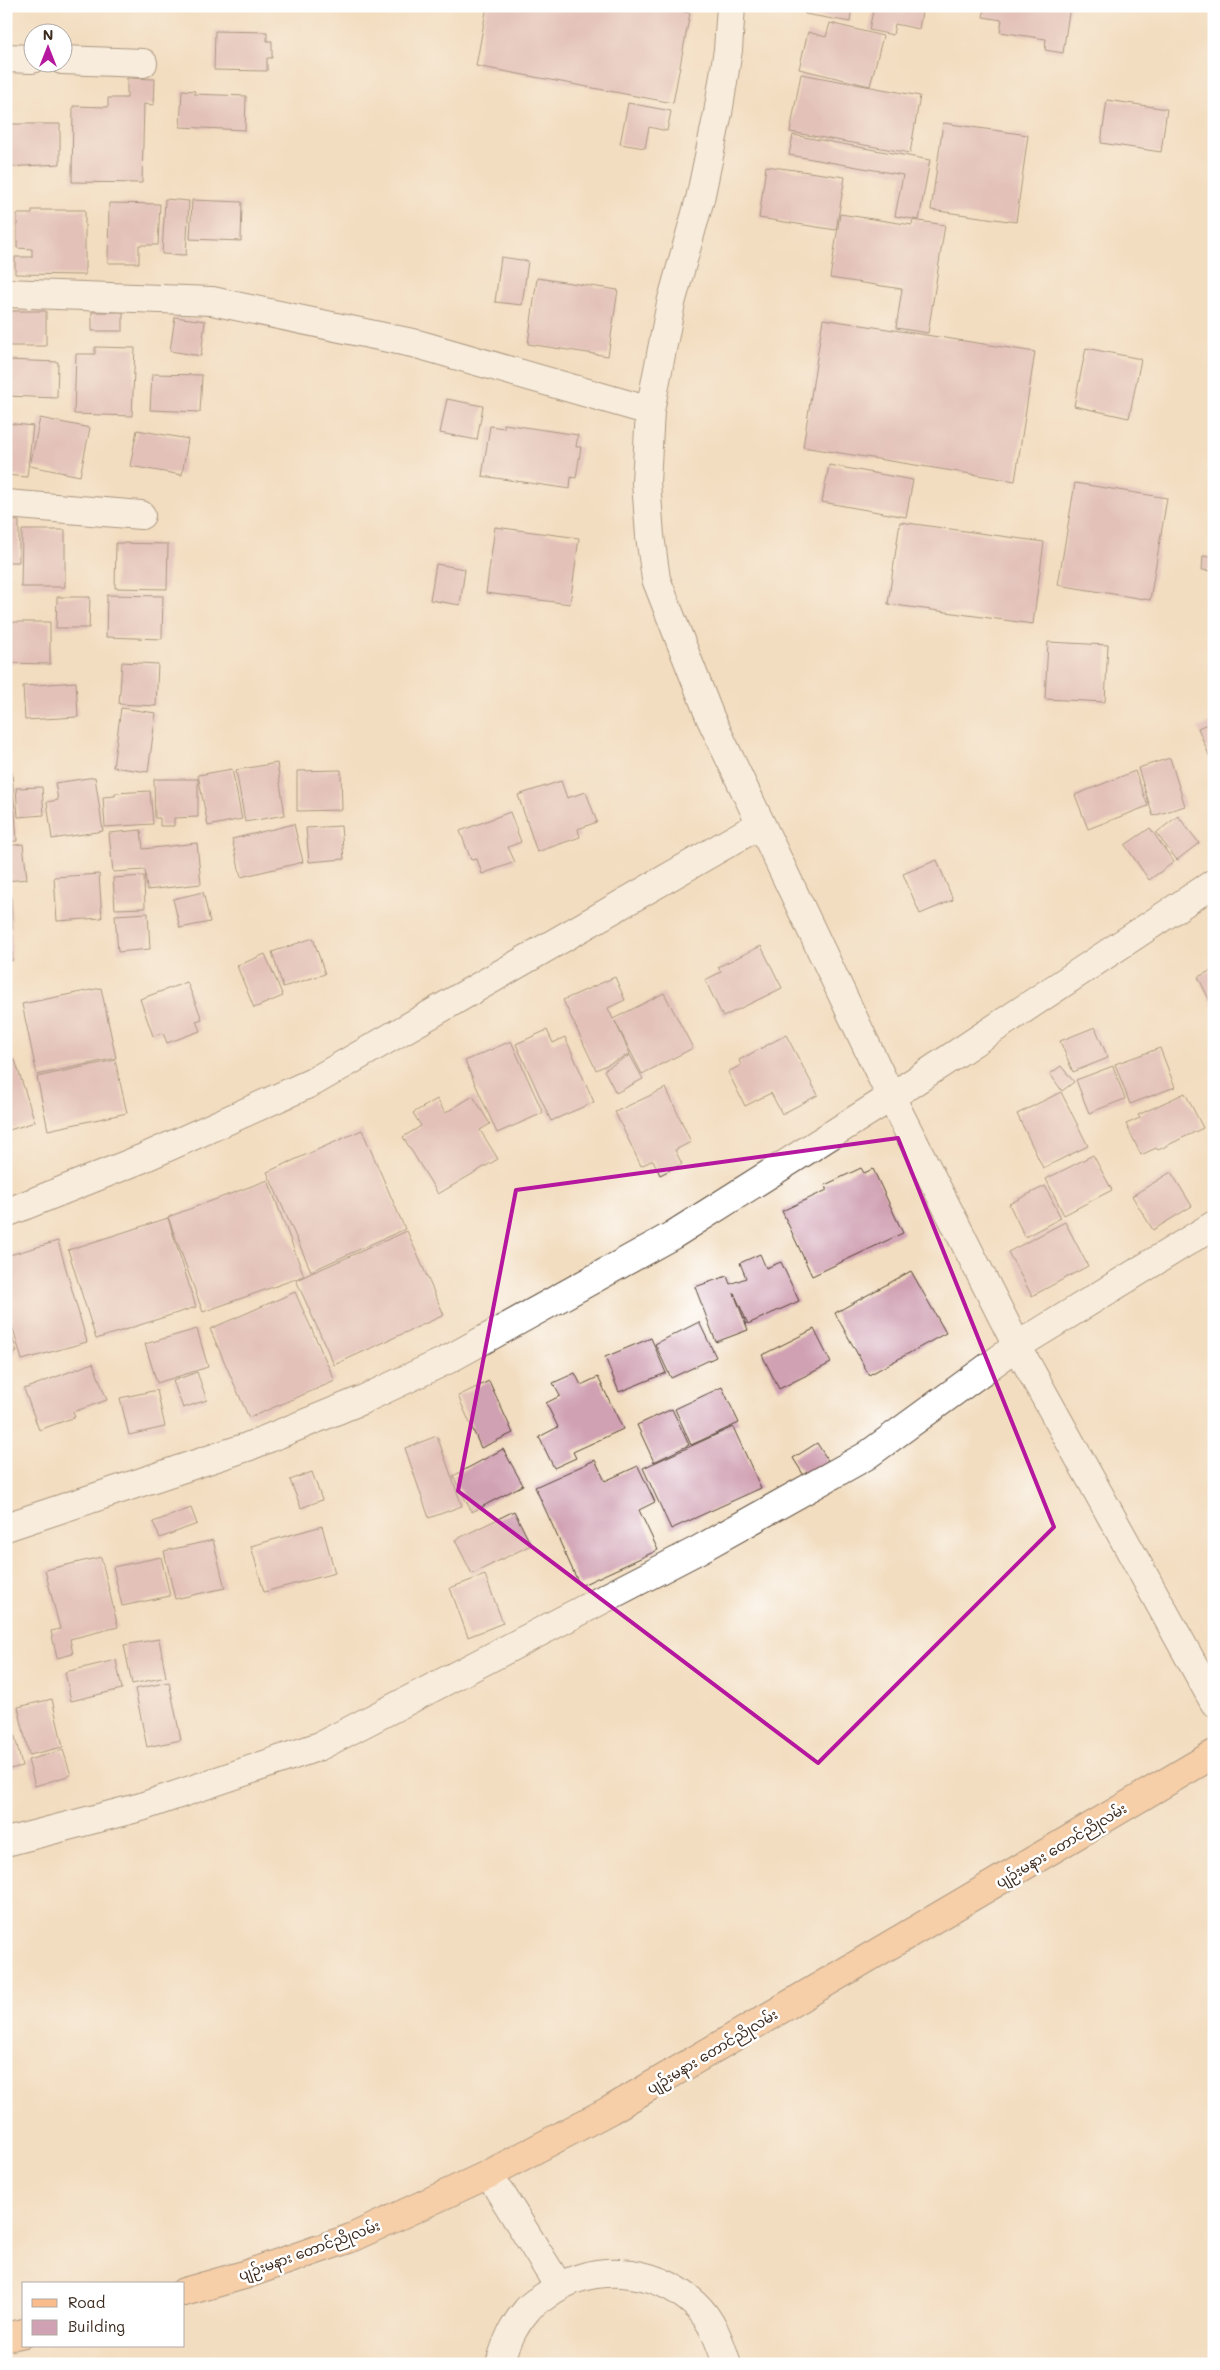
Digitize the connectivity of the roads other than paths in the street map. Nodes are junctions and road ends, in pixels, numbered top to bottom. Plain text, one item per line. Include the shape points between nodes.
1 (731, 6) edge
2 (6, 58) edge
3 (22, 59) edge
4 (72, 60) edge
5 (143, 63) dead end
6 (6, 293) edge
7 (650, 411) junction
8 (6, 504) edge
9 (141, 515) dead end
10 (762, 824) junction
11 (1214, 883) edge
12 (891, 1097) junction
13 (6, 1214) edge
14 (1214, 1225) edge
15 (1017, 1346) junction
16 (6, 1527) edge
17 (1214, 1702) edge
18 (1214, 1754) edge
19 (6, 1842) edge
20 (489, 2174) junction
21 (558, 2285) junction
22 (185, 2292) edge
23 (22, 2333) edge
24 (6, 2337) edge
25 (500, 2364) edge
26 (727, 2364) edge

1 - 7 street via 718,113
2 - 3 street
4 - 5 street
6 - 7 street via 212,301 416,344
7 - 10 street via 646,482 656,579 710,717
8 - 9 street
10 - 12 street
10 - 13 street via 313,1082 141,1159
11 - 12 street
12 - 15 street
12 - 16 street via 673,1235 449,1359 362,1400 246,1447
14 - 15 street
15 - 17 street
15 - 19 street via 866,1456 698,1550 320,1746 141,1807
18 - 20 main road, ပျဉ်းမနား တောင်ညိုလမ်း via 610,2110
20 - 21 street
20 - 22 main road, ပျဉ်းမနား တောင်ညိုလမ်း via 351,2238
21 - 25 street via 528,2308 506,2340
21 - 26 street via 593,2273 630,2273 665,2284 695,2304 717,2334
23 - 24 main road

